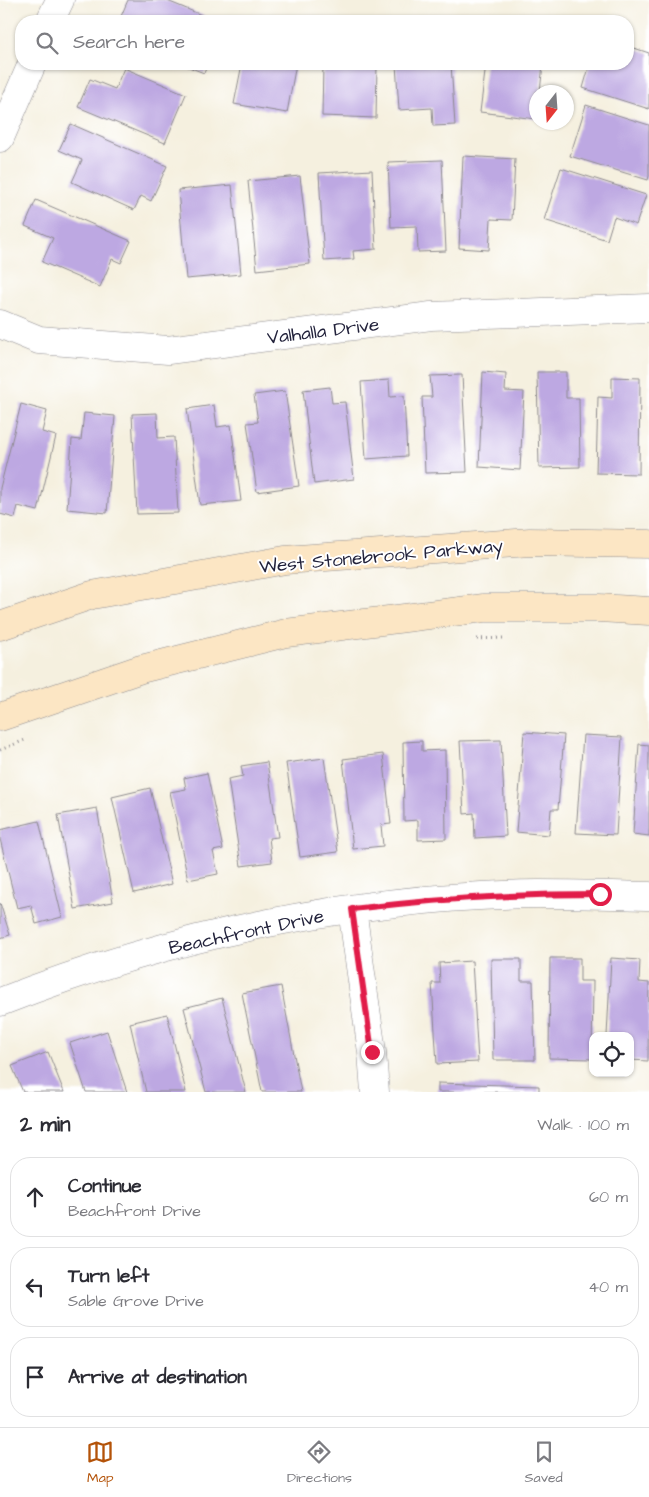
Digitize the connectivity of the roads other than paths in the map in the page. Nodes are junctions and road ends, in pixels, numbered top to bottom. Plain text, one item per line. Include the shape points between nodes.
1 (60, 0) edge
2 (53, 15) edge
3 (29, 70) edge
4 (0, 138) edge
5 (649, 308) edge
6 (0, 324) edge
7 (649, 544) edge
8 (649, 611) edge
9 (0, 626) edge
10 (0, 717) edge
11 (649, 896) edge
12 (352, 909) junction
13 (0, 1002) edge
14 (375, 1092) edge

1 - 2 street
3 - 4 street
5 - 6 street, Valhalla Drive via 431,316 168,350 39,340
7 - 9 street, West Stonebrook Parkway via 530,542 285,560 92,595
8 - 10 street via 484,608 286,632 141,669
11 - 12 street, Beachfront Drive via 529,894
12 - 13 street, Beachfront Drive via 286,920 157,950
12 - 14 street

